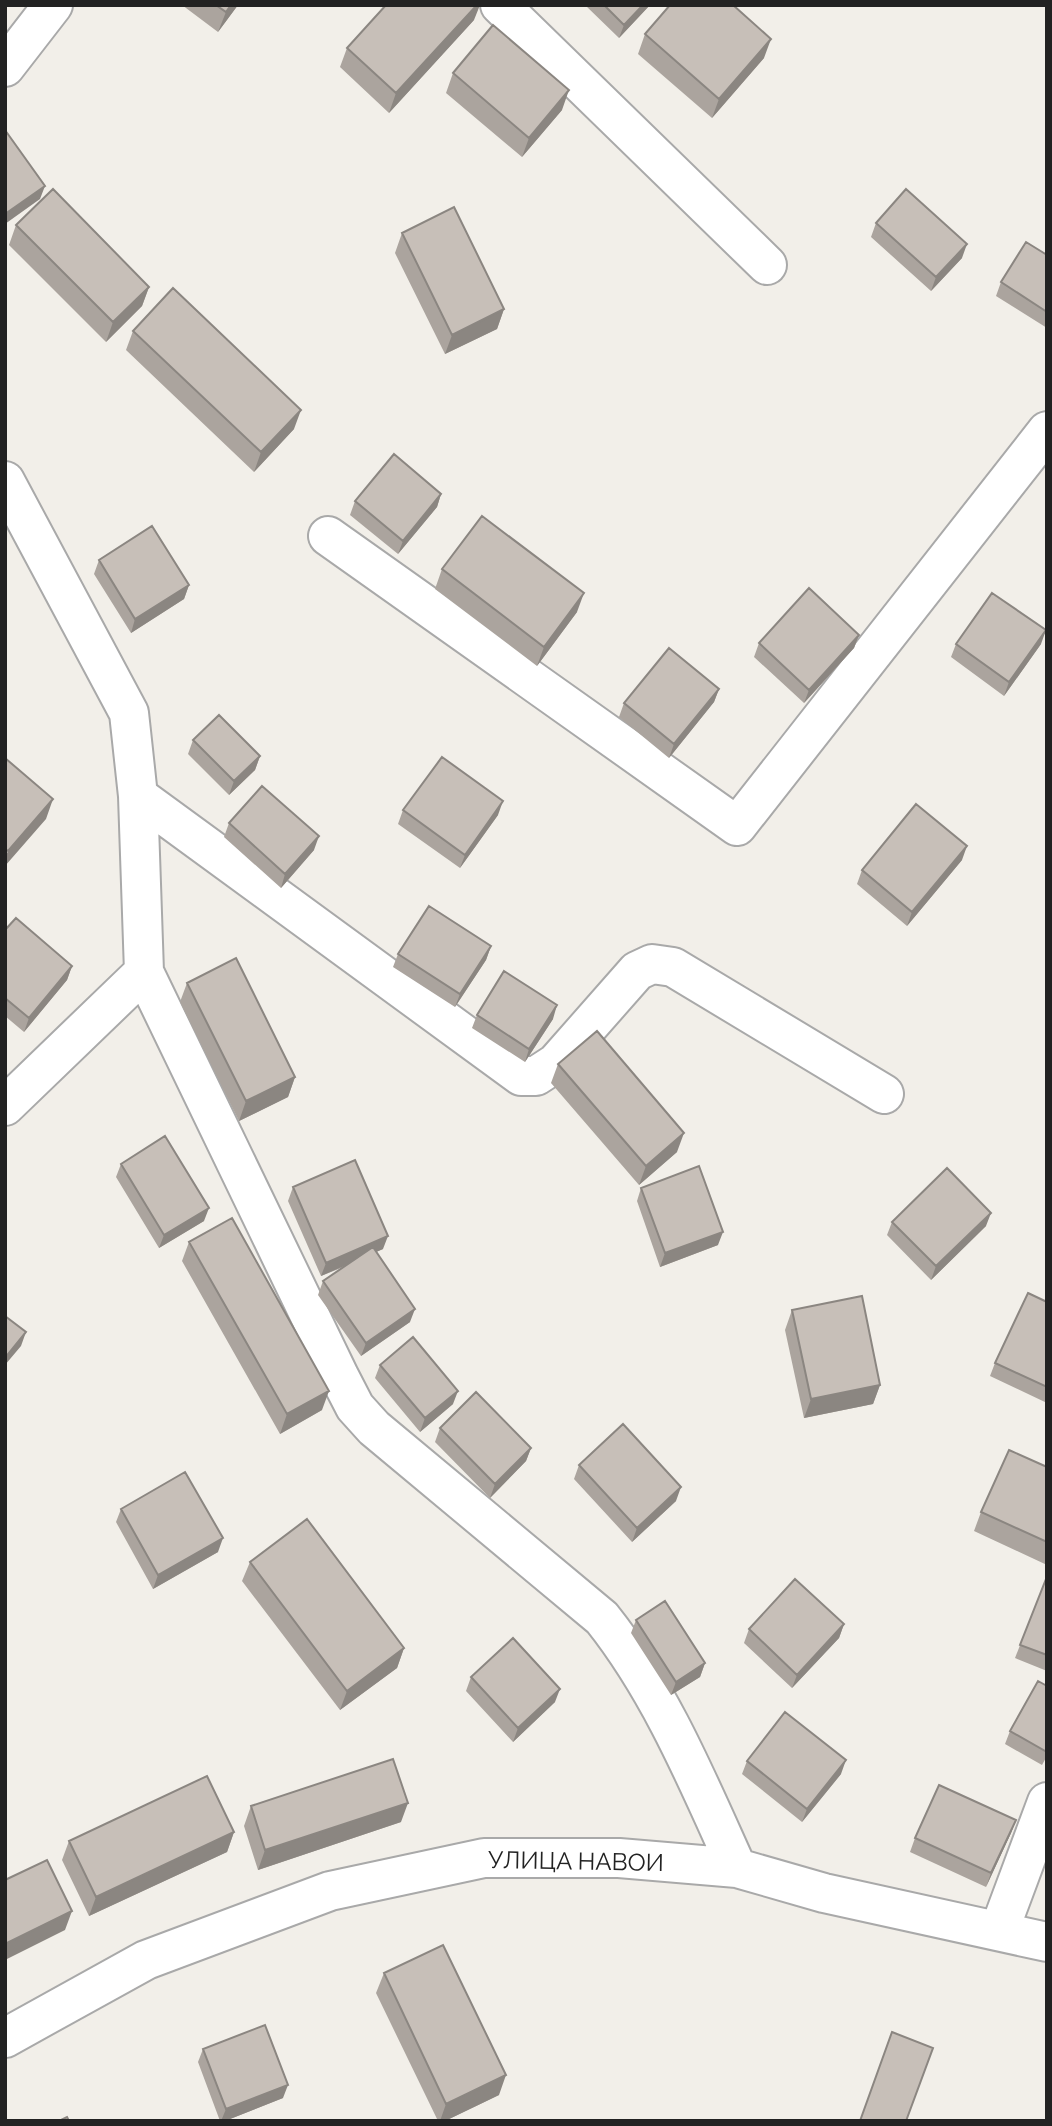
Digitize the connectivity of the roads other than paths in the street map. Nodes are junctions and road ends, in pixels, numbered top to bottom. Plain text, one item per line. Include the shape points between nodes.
1 (53, 5) edge
2 (500, 5) edge
3 (5, 67) edge
4 (767, 265) dead end
5 (1047, 431) edge
6 (5, 481) edge
7 (328, 536) dead end
8 (138, 796) junction
9 (144, 972) junction
10 (884, 1094) dead end
11 (5, 1106) edge
12 (1047, 1802) edge
13 (737, 1867) junction
14 (999, 1931) junction
15 (1047, 1942) edge
16 (5, 2038) edge

1 - 3 street
2 - 4 street
5 - 7 street via 737,826
6 - 8 street via 129,713
8 - 9 street
8 - 10 street via 521,1076 536,1076 556,1063 637,971 652,964 673,967
9 - 11 street
9 - 13 street via 355,1407 374,1428 602,1618 685,1752
12 - 14 street
13 - 14 street, УЛИЦА НАВОИ via 824,1893
13 - 16 street, УЛИЦА НАВОИ via 619,1858 484,1858 330,1891 146,1960
14 - 15 street, УЛИЦА НАВОИ

